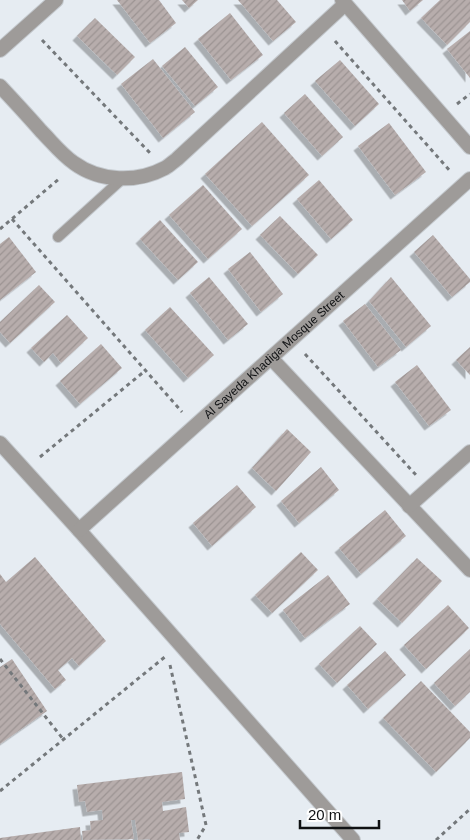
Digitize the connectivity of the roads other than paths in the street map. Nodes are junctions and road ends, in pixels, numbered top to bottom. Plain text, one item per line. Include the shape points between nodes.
1 (56, 0) edge
2 (344, 2) edge
3 (0, 50) edge
4 (0, 86) edge
5 (470, 147) edge
6 (122, 179) junction
7 (466, 182) edge
8 (58, 237) dead end
9 (271, 358) junction
10 (0, 443) edge
11 (470, 452) edge
12 (409, 506) junction
13 (79, 530) junction
14 (470, 570) edge
15 (353, 840) edge

1 - 3 street
2 - 5 street
2 - 6 street via 177,160 151,174
4 - 6 street via 76,164 105,177
6 - 8 lane
7 - 9 street, Al Sayeda Khadiga Mosque Street
9 - 12 street
9 - 13 street, Al Sayeda Khadiga Mosque Street
10 - 13 street
11 - 12 street
12 - 14 street
13 - 15 street

